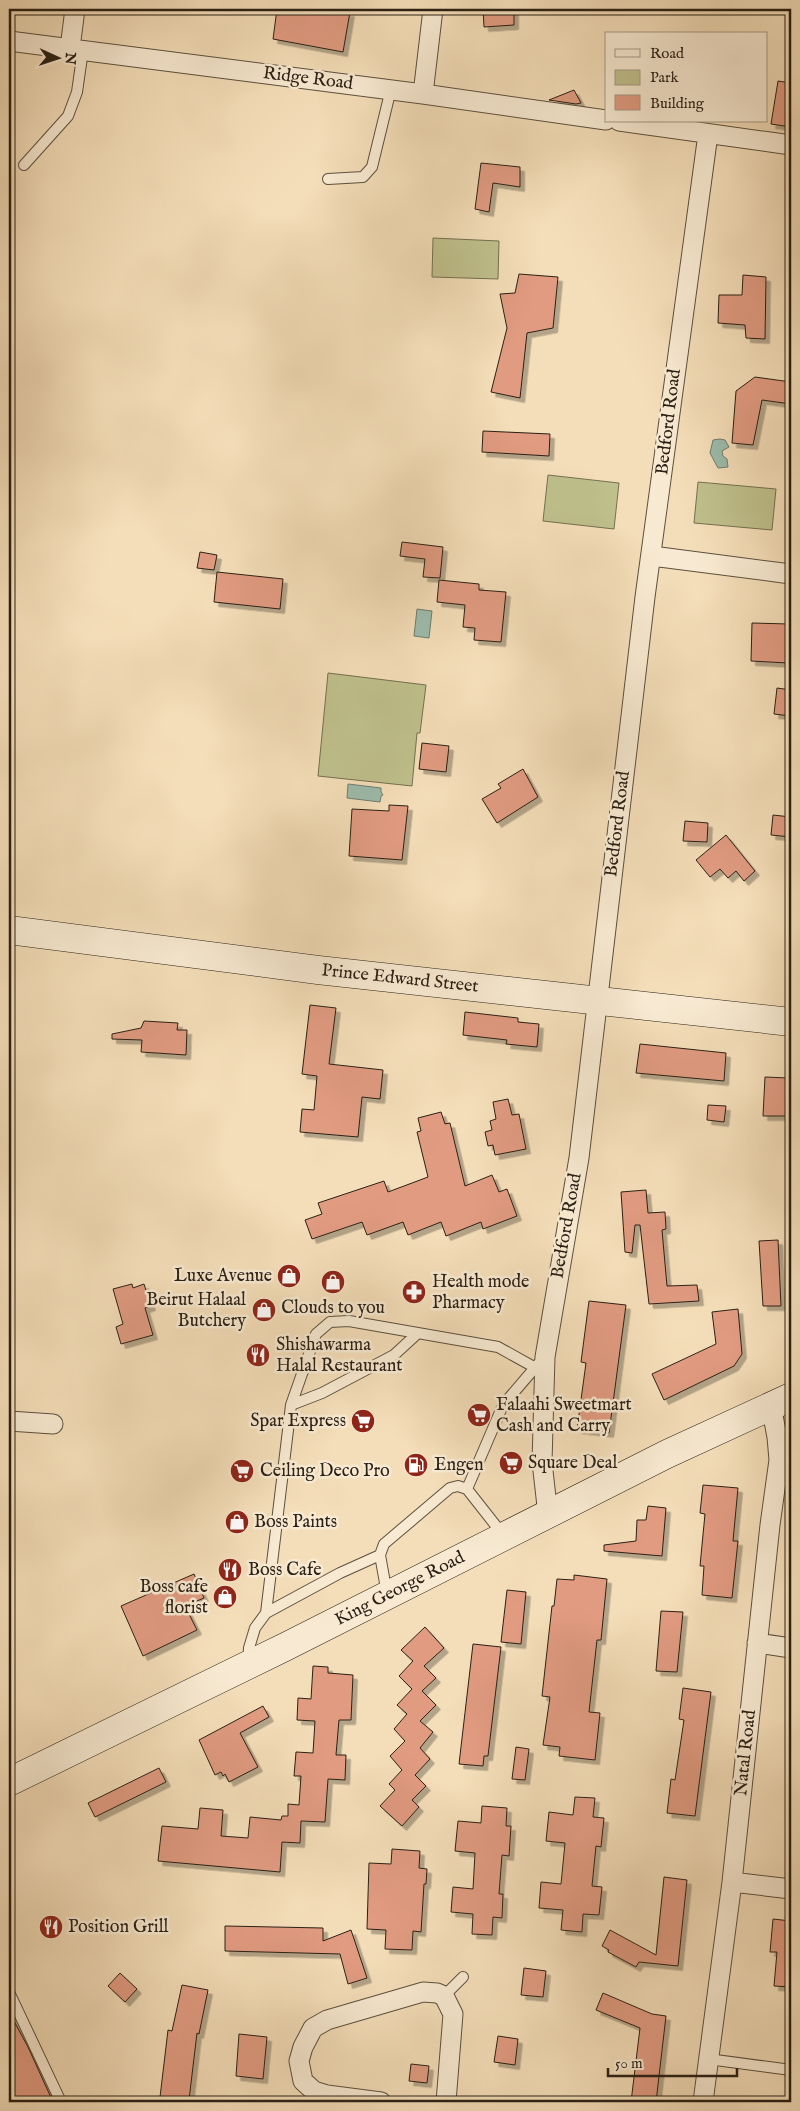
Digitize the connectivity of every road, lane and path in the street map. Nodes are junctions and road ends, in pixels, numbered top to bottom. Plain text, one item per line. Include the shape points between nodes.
1 (75, 9) edge
2 (433, 9) edge
3 (9, 41) edge
4 (76, 49) junction
5 (391, 90) junction
6 (423, 94) junction
7 (605, 120) edge
8 (626, 122) edge
9 (708, 134) junction
10 (791, 145) edge
11 (24, 165) dead end
12 (328, 179) dead end
13 (652, 556) junction
14 (791, 574) edge
15 (9, 930) edge
16 (598, 1000) junction
17 (791, 1022) edge
18 (418, 1333) junction
19 (539, 1362) junction
20 (781, 1401) edge
21 (291, 1405) junction
22 (9, 1421) edge
23 (53, 1424) dead end
24 (467, 1489) junction
25 (548, 1515) junction
26 (504, 1537) junction
27 (380, 1555) junction
28 (388, 1596) junction
29 (266, 1613) junction
30 (757, 1644) junction
31 (791, 1648) edge
32 (247, 1666) junction
33 (9, 1782) edge
34 (732, 1882) junction
35 (791, 1889) edge
36 (463, 1977) dead end
37 (9, 1992) edge
38 (444, 1996) junction
39 (708, 2059) junction
40 (791, 2070) edge
41 (61, 2102) edge
42 (381, 2102) edge
43 (446, 2102) edge
44 (703, 2102) edge

1 - 4 street
2 - 6 street
3 - 4 street, Ridge Road
4 - 5 street, Ridge Road
4 - 11 lane via 76,92 68,116
5 - 6 street, Ridge Road
5 - 12 lane via 372,167 363,177
6 - 7 street, Ridge Road
8 - 9 street
9 - 10 street
9 - 13 street, Bedford Road
13 - 14 street
13 - 16 street, Bedford Road
15 - 16 main road, Prince Edward Street via 337,972
16 - 17 main road, Prince Edward Street
16 - 19 street, Bedford Road via 579,1158
18 - 19 lane via 498,1347
18 - 21 lane via 394,1354 322,1393
18 - 21 lane via 349,1321 330,1322 316,1334
19 - 24 lane via 503,1405
19 - 25 street, Bedford Road via 542,1462
20 - 25 main road, King George Road
20 - 30 street, Natal Road via 777,1437 779,1460
21 - 29 lane
22 - 23 street
24 - 26 lane
24 - 27 lane via 450,1488 384,1544
25 - 26 main road, King George Road
26 - 28 main road, King George Road
27 - 28 lane
27 - 29 lane
28 - 32 main road, King George Road
29 - 32 lane via 255,1628 248,1648
30 - 31 street
30 - 34 street, Natal Road
32 - 33 main road, King George Road
34 - 35 street
34 - 39 street, Natal Road
36 - 38 lane
37 - 41 lane
38 - 42 street via 423,1992 327,2020 313,2028 299,2061 303,2081 314,2091 327,2095
38 - 43 street via 453,2014
39 - 40 lane
39 - 44 street, Natal Road

